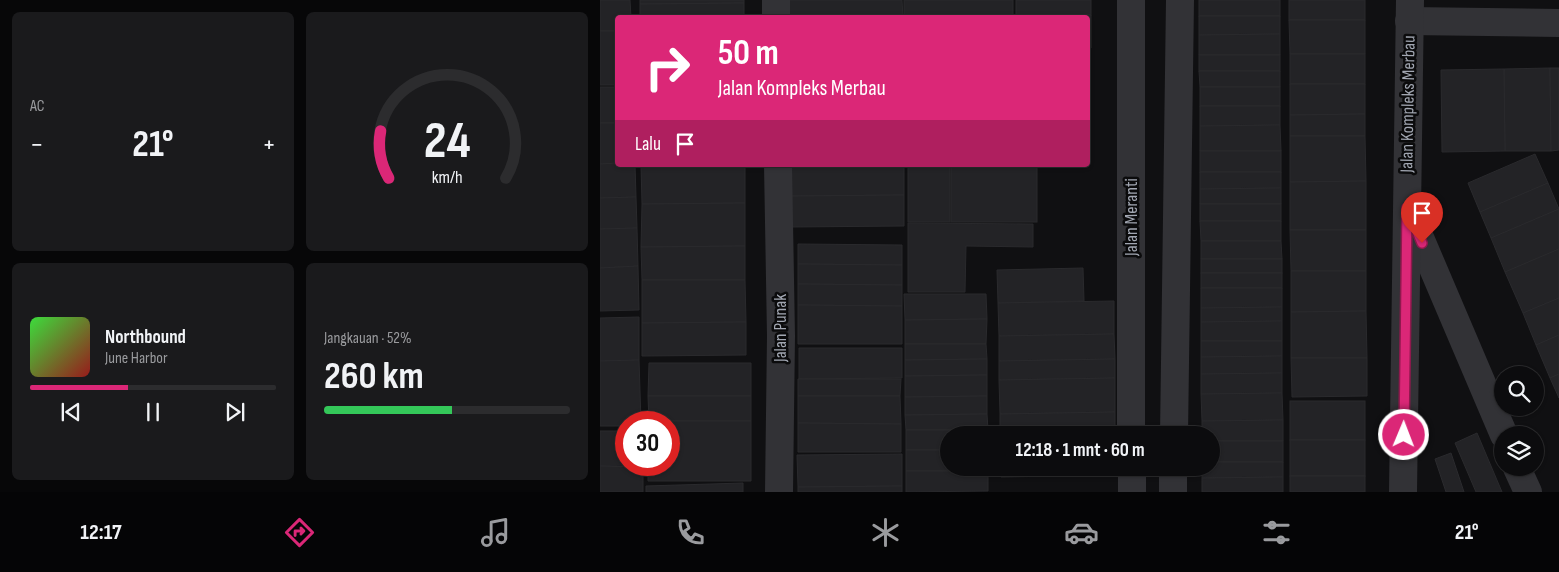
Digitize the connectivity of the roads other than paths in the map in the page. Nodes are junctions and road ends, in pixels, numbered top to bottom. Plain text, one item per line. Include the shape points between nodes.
1 (776, 0) edge
2 (1131, 0) edge
3 (1180, 0) edge
4 (1409, 11) edge
5 (776, 15) edge
6 (1559, 23) edge
7 (778, 167) edge
8 (1407, 208) junction
9 (1132, 426) edge
10 (1174, 426) edge
11 (1500, 426) edge
12 (1132, 476) edge
13 (1173, 476) edge
14 (1521, 476) edge
15 (779, 492) edge
16 (1132, 492) edge
17 (1173, 492) edge
18 (1404, 492) edge
19 (1528, 492) edge

1 - 5 street
2 - 9 street, Jalan Meranti
3 - 10 street
4 - 6 street
4 - 8 street, Jalan Kompleks Merbau
7 - 15 street, Jalan Punak
8 - 11 street, Jalan Kompleks Merbau
8 - 18 street, Jalan Kompleks Merbau
12 - 16 street
13 - 17 street
14 - 19 street

